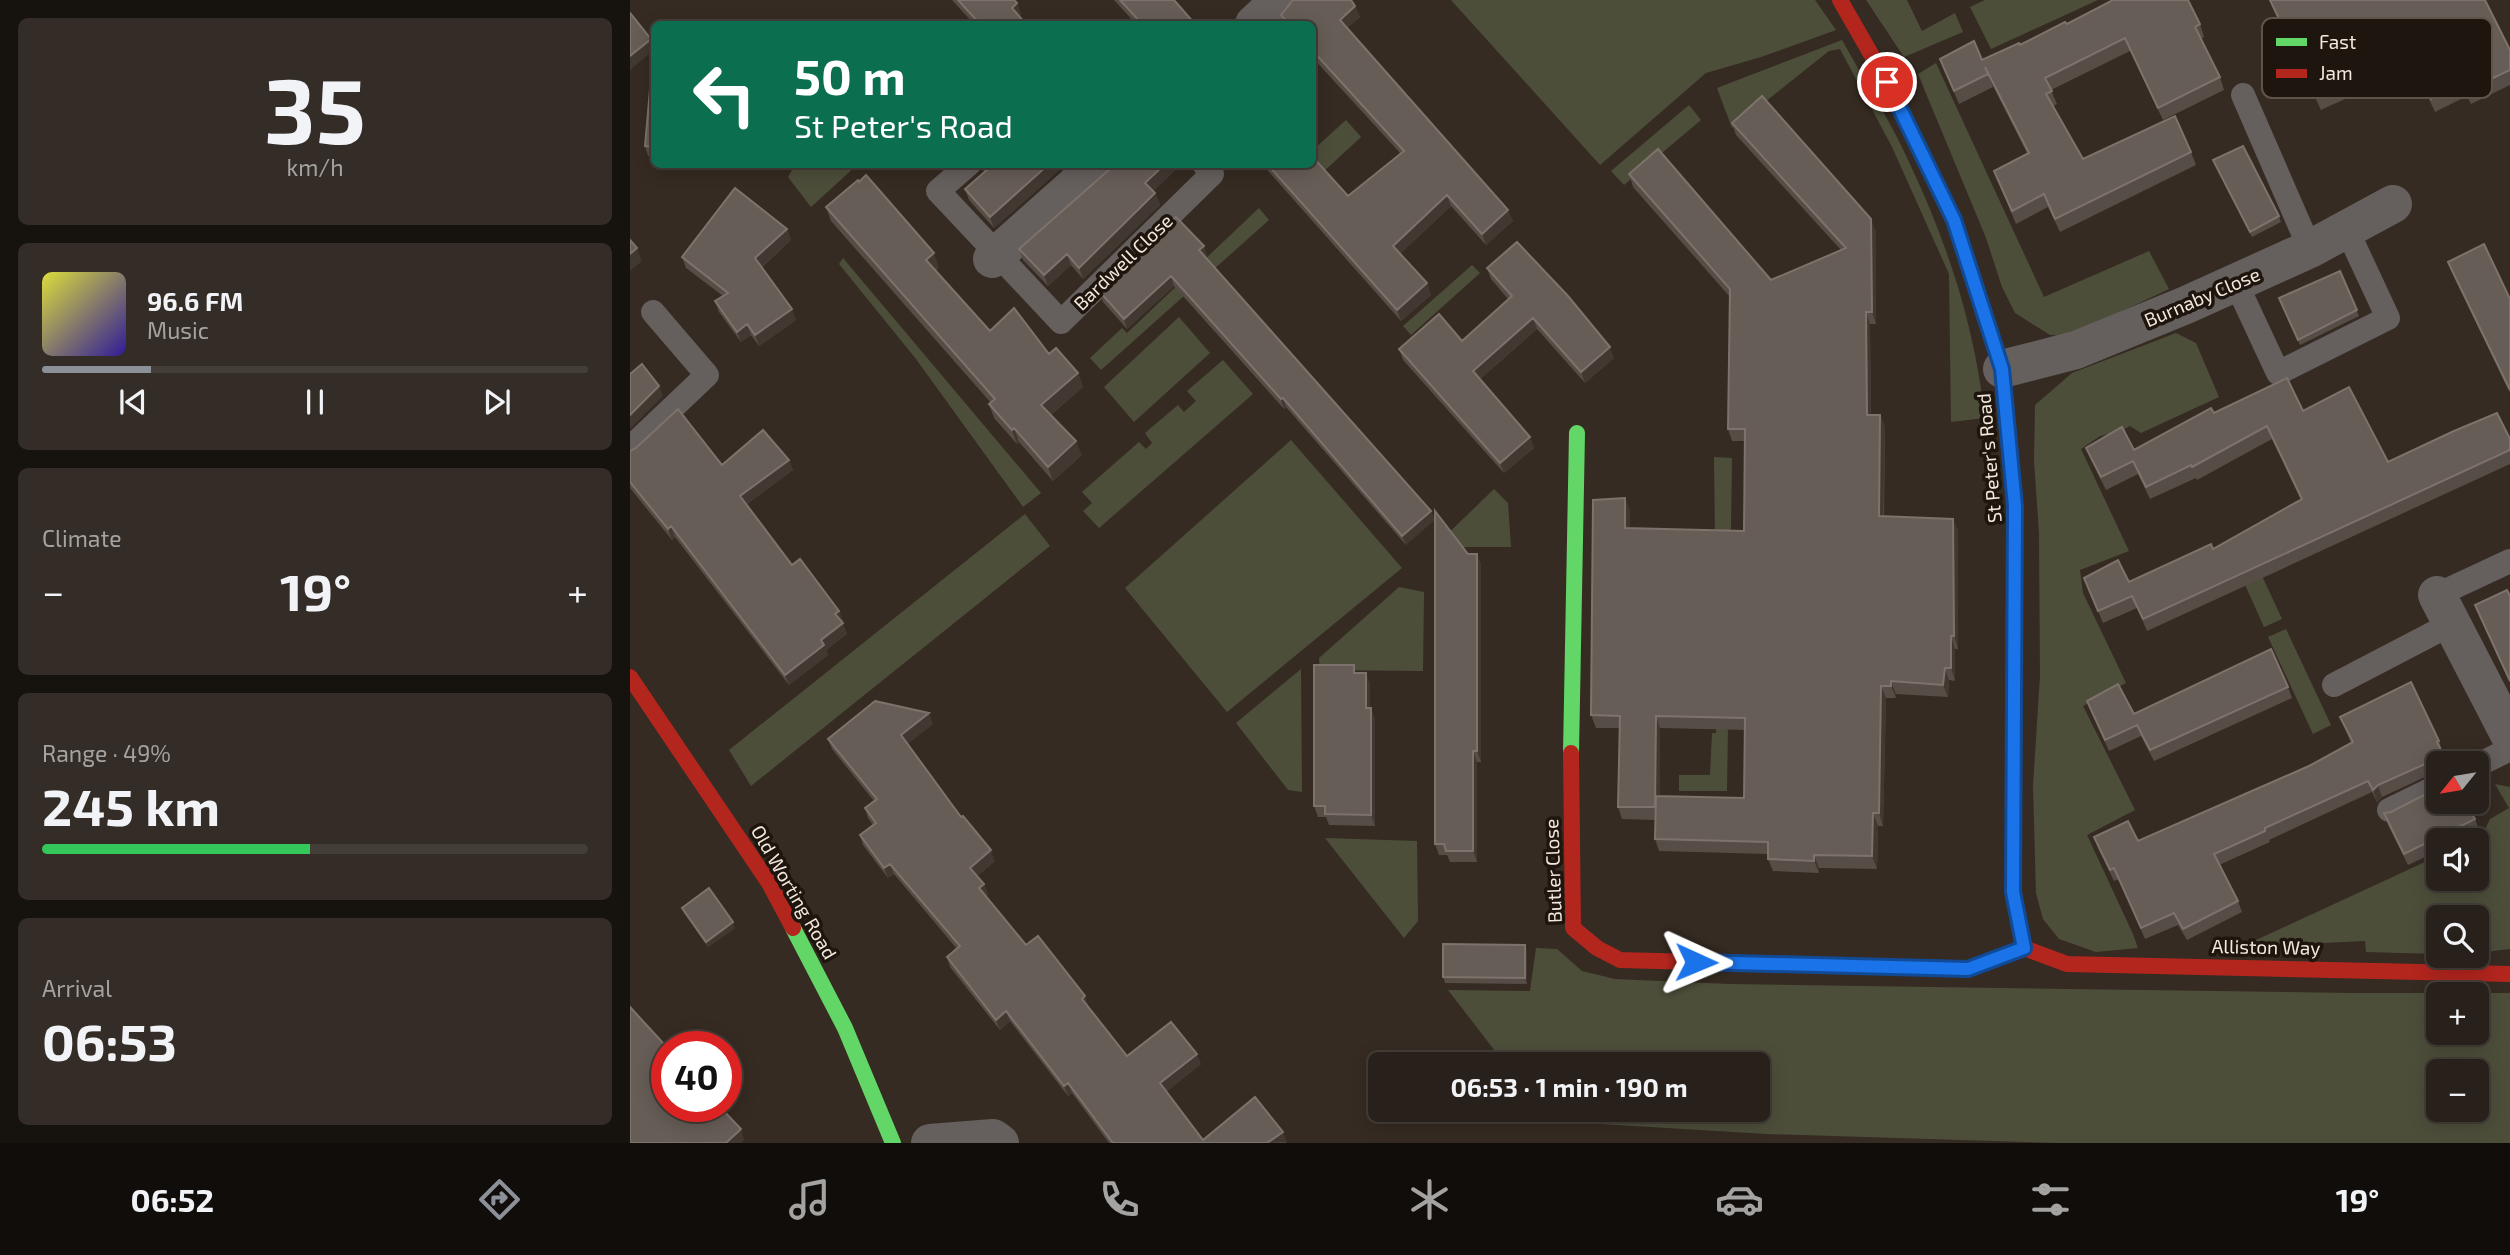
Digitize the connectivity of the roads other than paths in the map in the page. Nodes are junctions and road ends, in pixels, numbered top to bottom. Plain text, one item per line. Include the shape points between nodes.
1 (1280, 0) edge
2 (1840, 0) edge
3 (1257, 21) edge
4 (2243, 95) dead end
5 (964, 168) edge
6 (1095, 168) edge
7 (1207, 168) edge
8 (2393, 204) dead end
9 (2347, 230) junction
10 (2310, 248) junction
11 (995, 257) junction
12 (2236, 283) junction
13 (653, 312) dead end
14 (2002, 369) junction
15 (1577, 433) dead end
16 (630, 447) edge
17 (2510, 561) edge
18 (2444, 610) junction
19 (630, 677) edge
20 (2334, 685) dead end
21 (2510, 736) edge
22 (2510, 749) edge
23 (2489, 760) edge
24 (2426, 792) edge
25 (2389, 810) edge
26 (2024, 948) junction
27 (2510, 974) edge
28 (893, 1143) edge
29 (930, 1143) edge
30 (1000, 1143) edge

1 - 3 street
2 - 14 street, St Peter's Road via 1887,82 1954,220
4 - 10 lane
5 - 11 lane, Bardwell Close via 938,191
6 - 11 street
7 - 11 lane, Bardwell Close via 1212,174 1061,322
8 - 9 street, Burnaby Close
9 - 10 street, Burnaby Close
9 - 12 lane via 2388,318 2278,373
10 - 12 street, Burnaby Close
12 - 14 street, Burnaby Close via 2076,349
13 - 16 lane via 707,375
14 - 26 street, St Peter's Road via 2015,506 2013,892
15 - 26 street, Butler Close via 1573,928 1620,960 1968,969
17 - 18 lane
18 - 20 lane
18 - 21 street
19 - 28 street, Old Worting Road via 769,883 845,1028
22 - 23 lane
24 - 25 lane
26 - 27 street, Alliston Way via 2067,964
29 - 30 street via 993,1138

